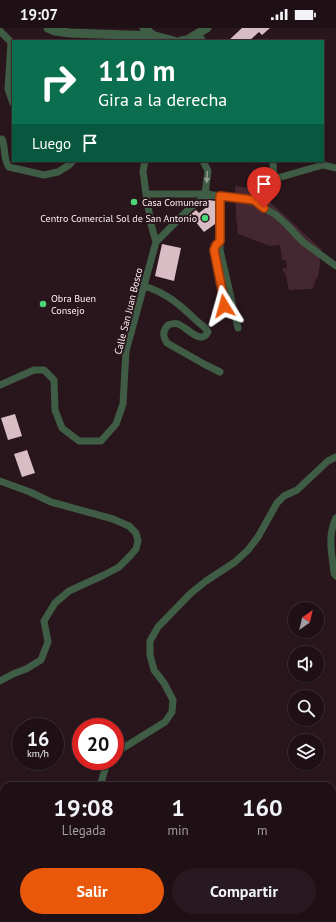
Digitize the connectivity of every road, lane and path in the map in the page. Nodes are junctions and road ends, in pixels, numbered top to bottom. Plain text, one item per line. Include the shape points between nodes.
1 (48, 28) edge
2 (207, 28) edge
3 (0, 31) edge
4 (154, 34) edge
5 (197, 34) junction
6 (171, 40) edge
7 (187, 40) edge
8 (202, 40) edge
9 (12, 42) edge
10 (12, 100) edge
11 (0, 139) edge
12 (72, 162) edge
13 (145, 162) edge
14 (204, 162) edge
15 (273, 162) edge
16 (336, 168) edge
17 (272, 178) junction
18 (146, 194) junction
19 (207, 194) junction
20 (220, 196) junction
21 (254, 200) junction
22 (220, 241) junction
23 (156, 242) junction
24 (336, 266) edge
25 (144, 286) junction
26 (216, 318) dead end
27 (238, 328) dead end
28 (220, 372) dead end
29 (0, 385) edge
30 (336, 457) edge
31 (0, 481) edge
32 (336, 518) edge
33 (336, 576) edge
34 (0, 681) edge
35 (124, 747) edge
36 (105, 770) edge
37 (101, 782) edge

1 - 4 street via 70,33
2 - 5 street
3 - 9 street
4 - 6 street
5 - 7 street
5 - 8 street
9 - 10 street via 8,90
11 - 12 street via 4,144 9,167 44,175 58,172
13 - 18 street via 143,171
14 -> 19 street via 208,171
15 - 17 street
16 - 17 street via 323,166
17 - 21 street via 259,198
18 - 19 street
18 - 23 street
19 - 20 street
19 - 23 street via 189,208
20 - 21 street
20 - 22 street
21 - 24 street via 276,215 303,242
22 - 26 lane via 214,250 224,306
22 - 27 street
23 - 25 street, Calle San Juan Bosco
25 - 28 street via 155,289 180,304 207,328 207,335 199,337 178,324 168,325 164,334 167,343
25 - 29 street, Calle San Juan Bosco via 126,351 123,404 116,424 101,441 79,441 62,428 54,410 54,380 44,370 34,370
30 - 35 street via 328,460 297,490 284,496 248,550 191,593 158,627 150,641 150,655 154,670 173,700 172,712 165,722
31 - 34 street via 51,502 113,519 136,533 138,541 136,549 119,567 68,591 55,603 44,621 48,642 41,660
32 - 33 street via 330,542
36 - 37 street

